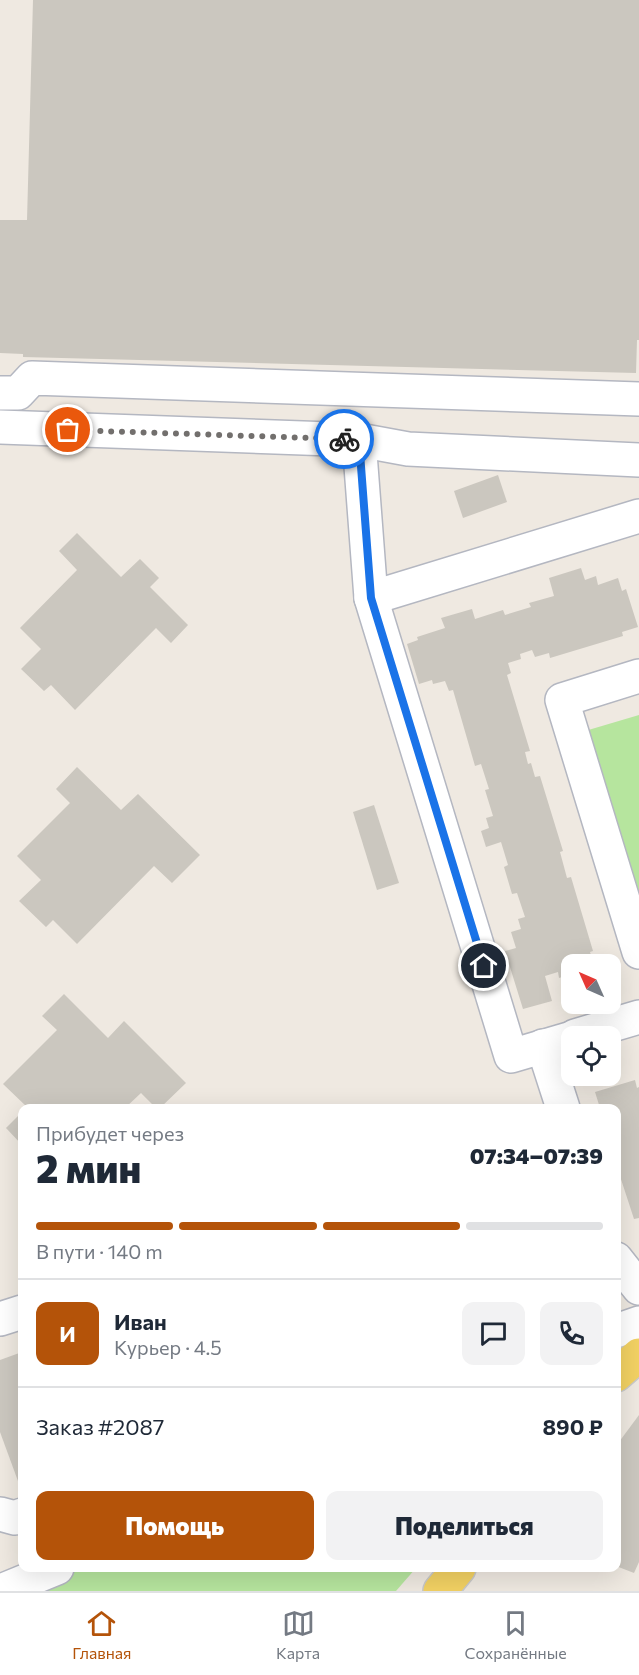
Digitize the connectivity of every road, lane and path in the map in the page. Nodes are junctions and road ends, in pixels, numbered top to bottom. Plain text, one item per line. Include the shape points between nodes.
1 (0, 393) edge
2 (639, 399) edge
3 (0, 427) edge
4 (359, 440) junction
5 (639, 460) edge
6 (639, 516) edge
7 (371, 598) junction
8 (639, 676) edge
9 (639, 952) edge
10 (639, 1017) edge
11 (610, 1026) edge
12 (561, 1041) edge
13 (563, 1086) edge
14 (562, 1104) edge
15 (621, 1265) edge
16 (639, 1288) edge
17 (18, 1313) edge
18 (0, 1319) edge
19 (639, 1323) edge
20 (621, 1329) edge
21 (639, 1355) edge
22 (621, 1371) edge
23 (0, 1515) edge
24 (18, 1517) edge
25 (47, 1572) edge
26 (456, 1572) edge
27 (2, 1591) edge
28 (440, 1591) edge

1 - 2 street via 18,393 32,378
3 - 4 street
4 - 5 street via 408,449
4 - 7 street
6 - 7 street
7 - 12 street via 511,1056
8 - 9 street via 562,700
10 - 11 street
13 - 14 street
15 - 16 street
17 - 18 street
19 - 20 street
21 - 22 main road
23 - 24 street
25 - 27 street
26 - 28 main road

